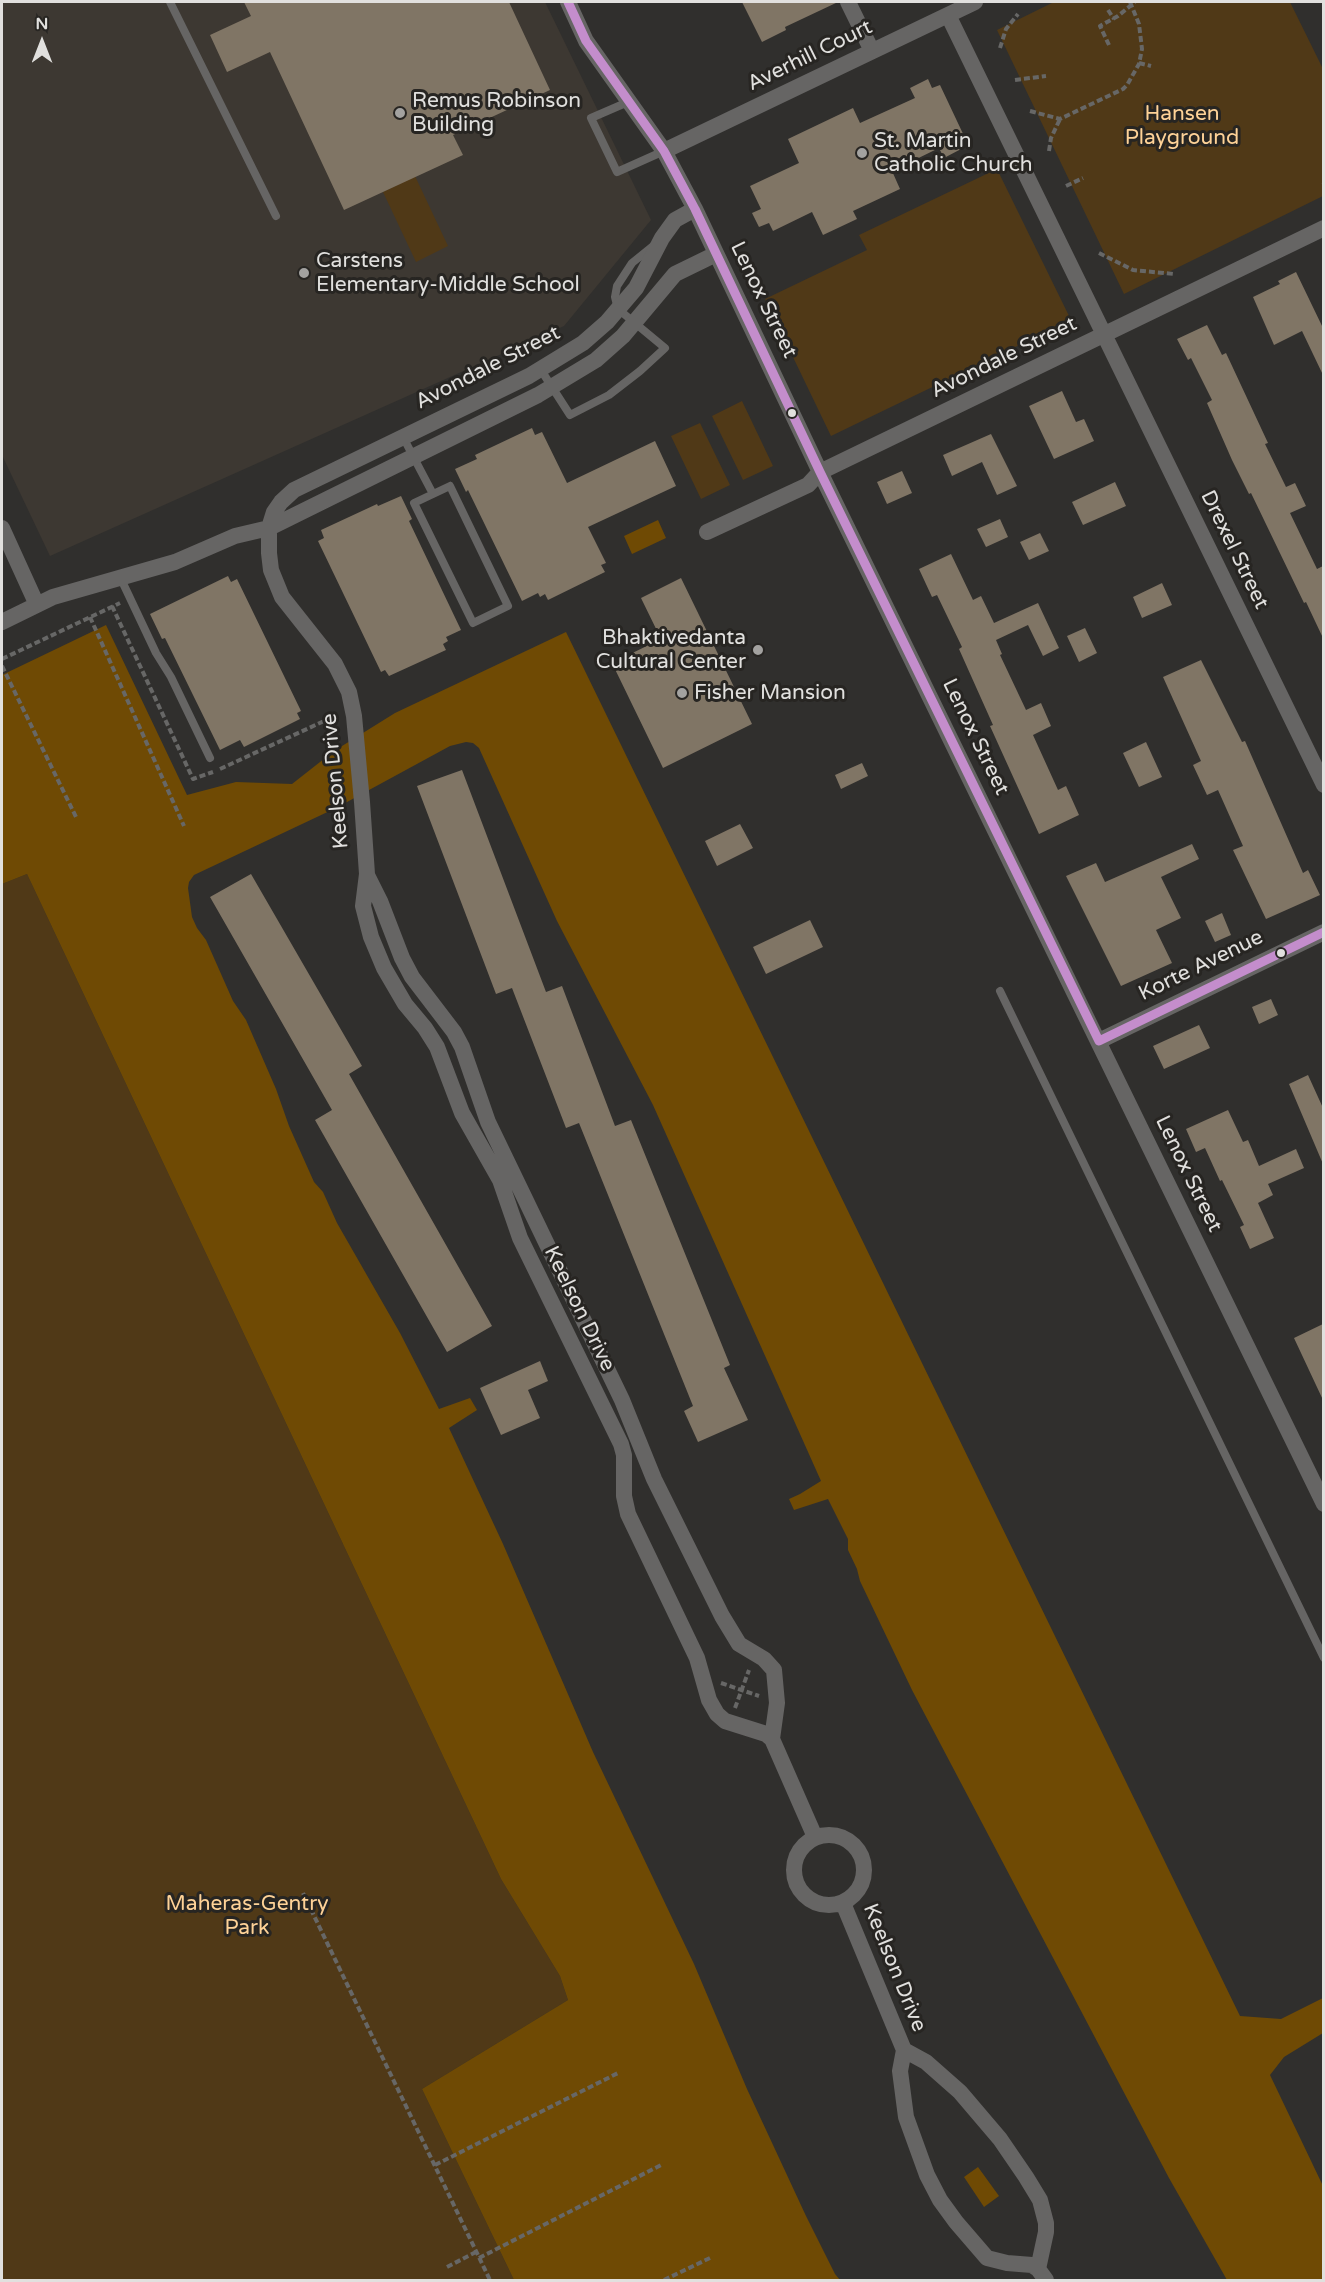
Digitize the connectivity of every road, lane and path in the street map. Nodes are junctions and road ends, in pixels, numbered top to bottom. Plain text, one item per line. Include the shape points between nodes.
1 (170, 2) edge
2 (568, 2) edge
3 (848, 2) edge
4 (975, 2) edge
5 (1132, 2) edge
6 (1108, 10) dead end
7 (1018, 14) dead end
8 (948, 15) junction
9 (1114, 19) junction
10 (1109, 45) dead end
11 (1000, 48) dead end
12 (872, 51) junction
13 (1139, 63) junction
14 (1151, 66) dead end
15 (1046, 76) dead end
16 (1015, 80) dead end
17 (628, 102) junction
18 (1030, 111) dead end
19 (1060, 119) junction
20 (664, 151) junction
21 (1049, 151) dead end
22 (1083, 178) dead end
23 (1066, 186) dead end
24 (695, 209) junction
25 (276, 216) dead end
26 (1323, 228) edge
27 (662, 238) junction
28 (1099, 253) dead end
29 (716, 254) junction
30 (645, 270) junction
31 (1174, 274) dead end
32 (666, 283) junction
33 (618, 309) junction
34 (634, 323) junction
35 (1104, 334) junction
36 (540, 370) junction
37 (552, 388) junction
38 (483, 399) junction
39 (492, 418) junction
40 (403, 437) junction
41 (413, 456) junction
42 (820, 472) junction
43 (328, 474) junction
44 (336, 494) junction
45 (433, 494) junction
46 (2, 528) edge
47 (269, 528) junction
48 (707, 532) dead end
49 (121, 579) junction
50 (130, 598) junction
51 (37, 605) junction
52 (90, 617) junction
53 (2, 622) edge
54 (2, 659) edge
55 (2, 666) edge
56 (210, 758) dead end
57 (1323, 785) edge
58 (78, 819) dead end
59 (184, 825) dead end
60 (367, 874) junction
61 (1323, 932) edge
62 (1000, 991) dead end
63 (1099, 1041) junction
64 (1323, 1504) edge
65 (1323, 1658) edge
66 (752, 1662) dead end
67 (712, 1679) dead end
68 (742, 1690) junction
69 (768, 1699) dead end
70 (731, 1716) dead end
71 (772, 1739) junction
72 (815, 1837) junction
73 (303, 1893) dead end
74 (843, 1903) junction
75 (904, 2050) junction
76 (618, 2073) dead end
77 (663, 2164) dead end
78 (435, 2165) junction
79 (476, 2252) junction
80 (712, 2257) dead end
81 (479, 2258) junction
82 (447, 2267) dead end
83 (1042, 2275) edge
84 (490, 2280) edge
85 (664, 2280) edge

1 - 25 lane
2 - 17 street, Lenox Street via 586,41
3 - 12 street
4 - 8 street, Averhill Court
5 - 9 path
5 - 13 path via 1142,37
6 - 9 path
7 - 11 path via 1006,29
8 - 12 street, Averhill Court
8 - 35 street, Drexel Street
9 - 10 path via 1100,26
12 - 20 street, Averhill Court
13 - 14 path
13 - 19 path via 1123,89
15 - 16 path
17 - 20 street, Lenox Street
17 - 20 lane via 591,118 617,172
18 - 19 path
19 - 21 path
20 - 24 street, Lenox Street
22 - 23 path
24 - 27 street, Avondale Street via 675,220
24 - 29 street, Lenox Street
26 - 35 street, Avondale Street
27 - 30 street, Avondale Street
27 - 33 lane via 632,263 617,286
28 - 31 path via 1133,270
29 - 32 street via 675,274
29 - 42 street, Lenox Street
30 - 32 street
30 - 33 street, Avondale Street
32 - 34 street
33 - 34 lane
33 - 36 street, Avondale Street via 583,343
34 - 37 street via 596,360
34 - 37 lane via 665,348 632,377 609,395 570,415
35 - 42 street, Avondale Street
35 - 57 street, Drexel Street
36 - 37 lane
36 - 38 street, Avondale Street
37 - 39 street
38 - 39 street
38 - 40 street, Avondale Street
39 - 41 street
40 - 41 lane
40 - 43 street, Avondale Street
41 - 44 street
41 - 45 lane
42 - 48 street, Avondale Street via 808,485
42 - 63 street, Lenox Street
43 - 44 street
43 - 47 street, Avondale Street via 294,490 274,512
44 - 47 street
45 - 45 lane via 450,486 508,606 473,623 414,503
46 - 51 street
47 - 49 street via 235,536 175,562
47 - 60 street, Keelson Drive via 271,570 282,597 335,664 349,692
49 - 50 lane
49 - 51 street
50 - 52 path
50 - 56 lane
51 - 53 street
52 - 54 path
52 - 59 path
55 - 58 path
60 - 71 street, Keelson Drive via 402,958 462,1047 488,1122 722,1616 739,1644 774,1670 777,1703
60 - 71 street, Keelson Drive via 363,906 371,937 405,1004 437,1047 462,1113 500,1180 520,1238 621,1444 628,1514 697,1658 708,1700 725,1721
61 - 63 street, Korte Avenue
62 - 65 lane
63 - 64 street, Lenox Street
66 - 68 path
67 - 68 path
68 - 69 path
68 - 70 path
71 - 72 street
72 - 74 street, Keelson Drive via 796,1857 797,1884 814,1902 831,1906
72 - 74 street, Keelson Drive via 843,1837 862,1856 863,1881 854,1896
73 - 78 path
74 - 75 street, Keelson Drive
75 - 83 street, Keelson Drive via 926,2062 960,2092 1026,2177 1046,2223
75 - 83 street, Keelson Drive via 900,2071 906,2117 940,2200 987,2258 1029,2264
76 - 78 path
77 - 81 path
78 - 79 path
79 - 81 path
79 - 82 path
80 - 85 path
81 - 84 path

